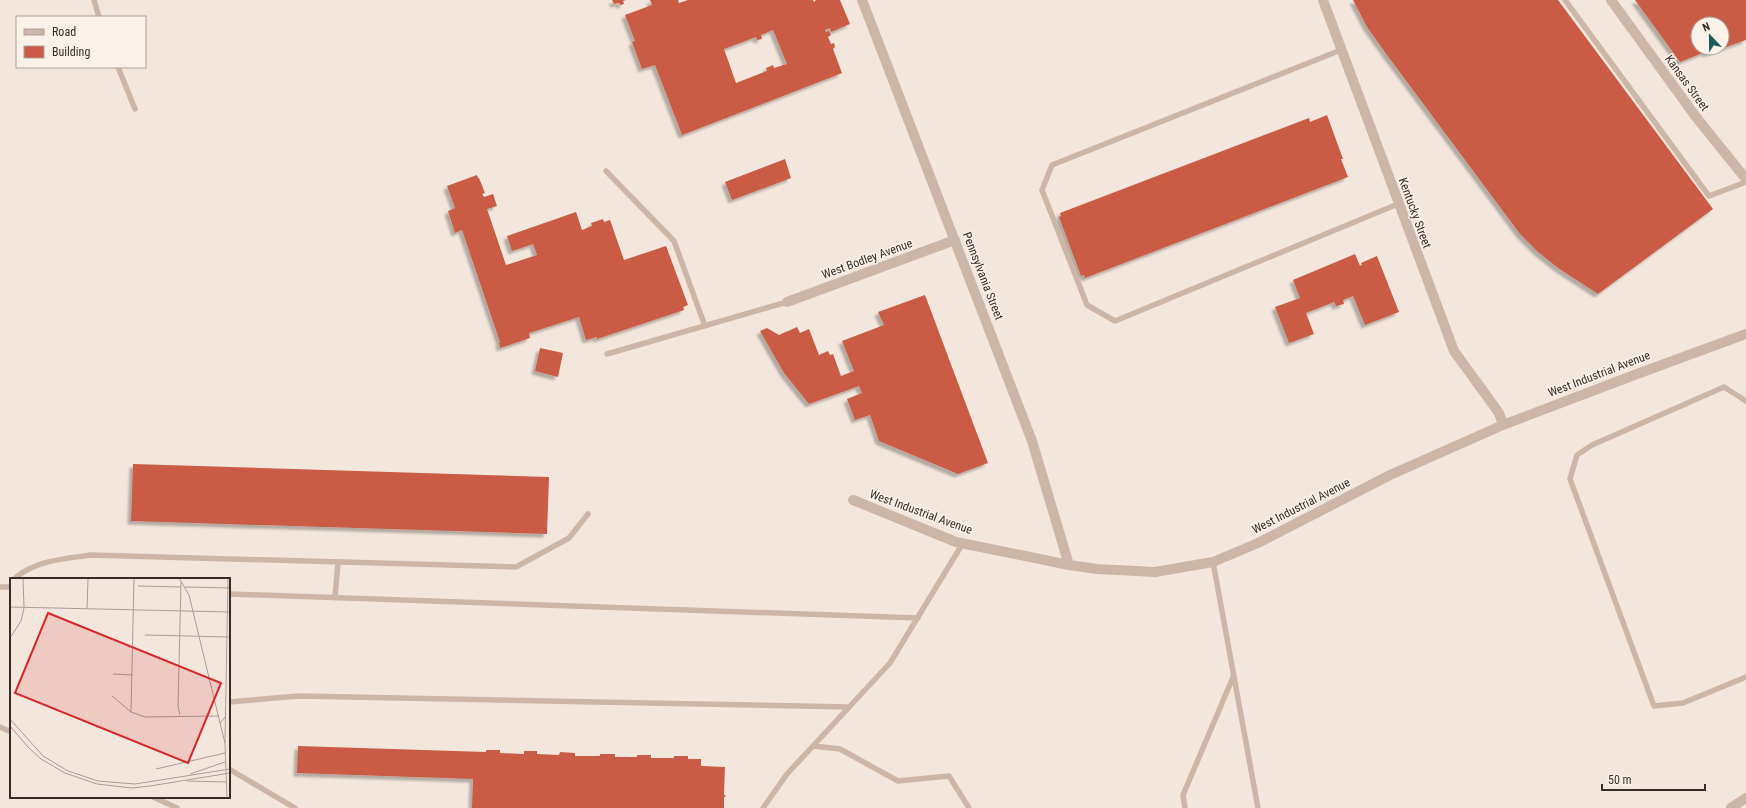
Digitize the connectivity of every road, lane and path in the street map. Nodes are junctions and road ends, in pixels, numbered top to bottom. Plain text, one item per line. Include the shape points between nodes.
1 (94, 0) edge
2 (862, 0) edge
3 (1323, 0) edge
4 (1565, 0) edge
5 (1611, 0) edge
6 (99, 16) edge
7 (1341, 50) junction
8 (118, 68) edge
9 (135, 109) dead end
10 (606, 171) dead end
11 (1746, 181) edge
12 (1398, 204) junction
13 (955, 240) junction
14 (787, 302) joint
15 (705, 326) junction
16 (1746, 334) edge
17 (607, 354) dead end
18 (1746, 401) edge
19 (1504, 425) junction
20 (853, 500) dead end
21 (588, 514) dead end
22 (963, 543) junction
23 (338, 562) junction
24 (1213, 562) junction
25 (1068, 565) junction
26 (15, 578) edge
27 (230, 594) edge
28 (335, 598) junction
29 (918, 618) junction
30 (1234, 675) junction
31 (1746, 677) edge
32 (230, 702) edge
33 (849, 707) junction
34 (0, 727) edge
35 (10, 732) edge
36 (813, 746) junction
37 (230, 770) edge
38 (155, 798) edge
39 (1746, 798) edge
40 (177, 808) edge
41 (295, 808) edge
42 (762, 808) edge
43 (969, 808) edge
44 (1185, 808) edge
45 (1258, 808) edge
46 (1731, 808) edge

1 - 6 lane
2 - 13 street, Pennsylvania Street
3 - 7 street, Kentucky Street
4 - 11 lane via 1709,196
5 - 11 street, Kansas Street
7 - 12 street, Kentucky Street
7 - 12 lane via 1052,165 1042,190 1086,305 1115,321
8 - 9 lane
10 - 15 lane via 674,241
12 - 19 street, Kentucky Street via 1454,351 1499,413
13 - 14 street, West Bodley Avenue
13 - 25 street, Pennsylvania Street via 1032,441
14 - 15 lane
15 - 17 lane
16 - 19 street, West Industrial Avenue
18 - 31 lane via 1724,387 1592,445 1576,455 1570,479 1654,706 1683,703
19 - 24 street, West Industrial Avenue via 1390,475
20 - 22 street, West Industrial Avenue
21 - 23 lane via 569,538 516,567
22 - 25 street, West Industrial Avenue
22 - 29 lane
23 - 26 lane via 91,555 47,562 23,571
23 - 28 lane
24 - 25 street, West Industrial Avenue via 1155,572
24 - 30 lane
27 - 28 lane
28 - 29 lane
29 - 33 lane via 890,663
30 - 44 lane via 1183,795
30 - 45 lane
32 - 33 lane via 299,696
33 - 36 lane
34 - 35 lane
36 - 42 lane via 787,774
36 - 43 lane via 840,749 898,781 949,776
37 - 41 lane
38 - 40 lane
39 - 46 street

